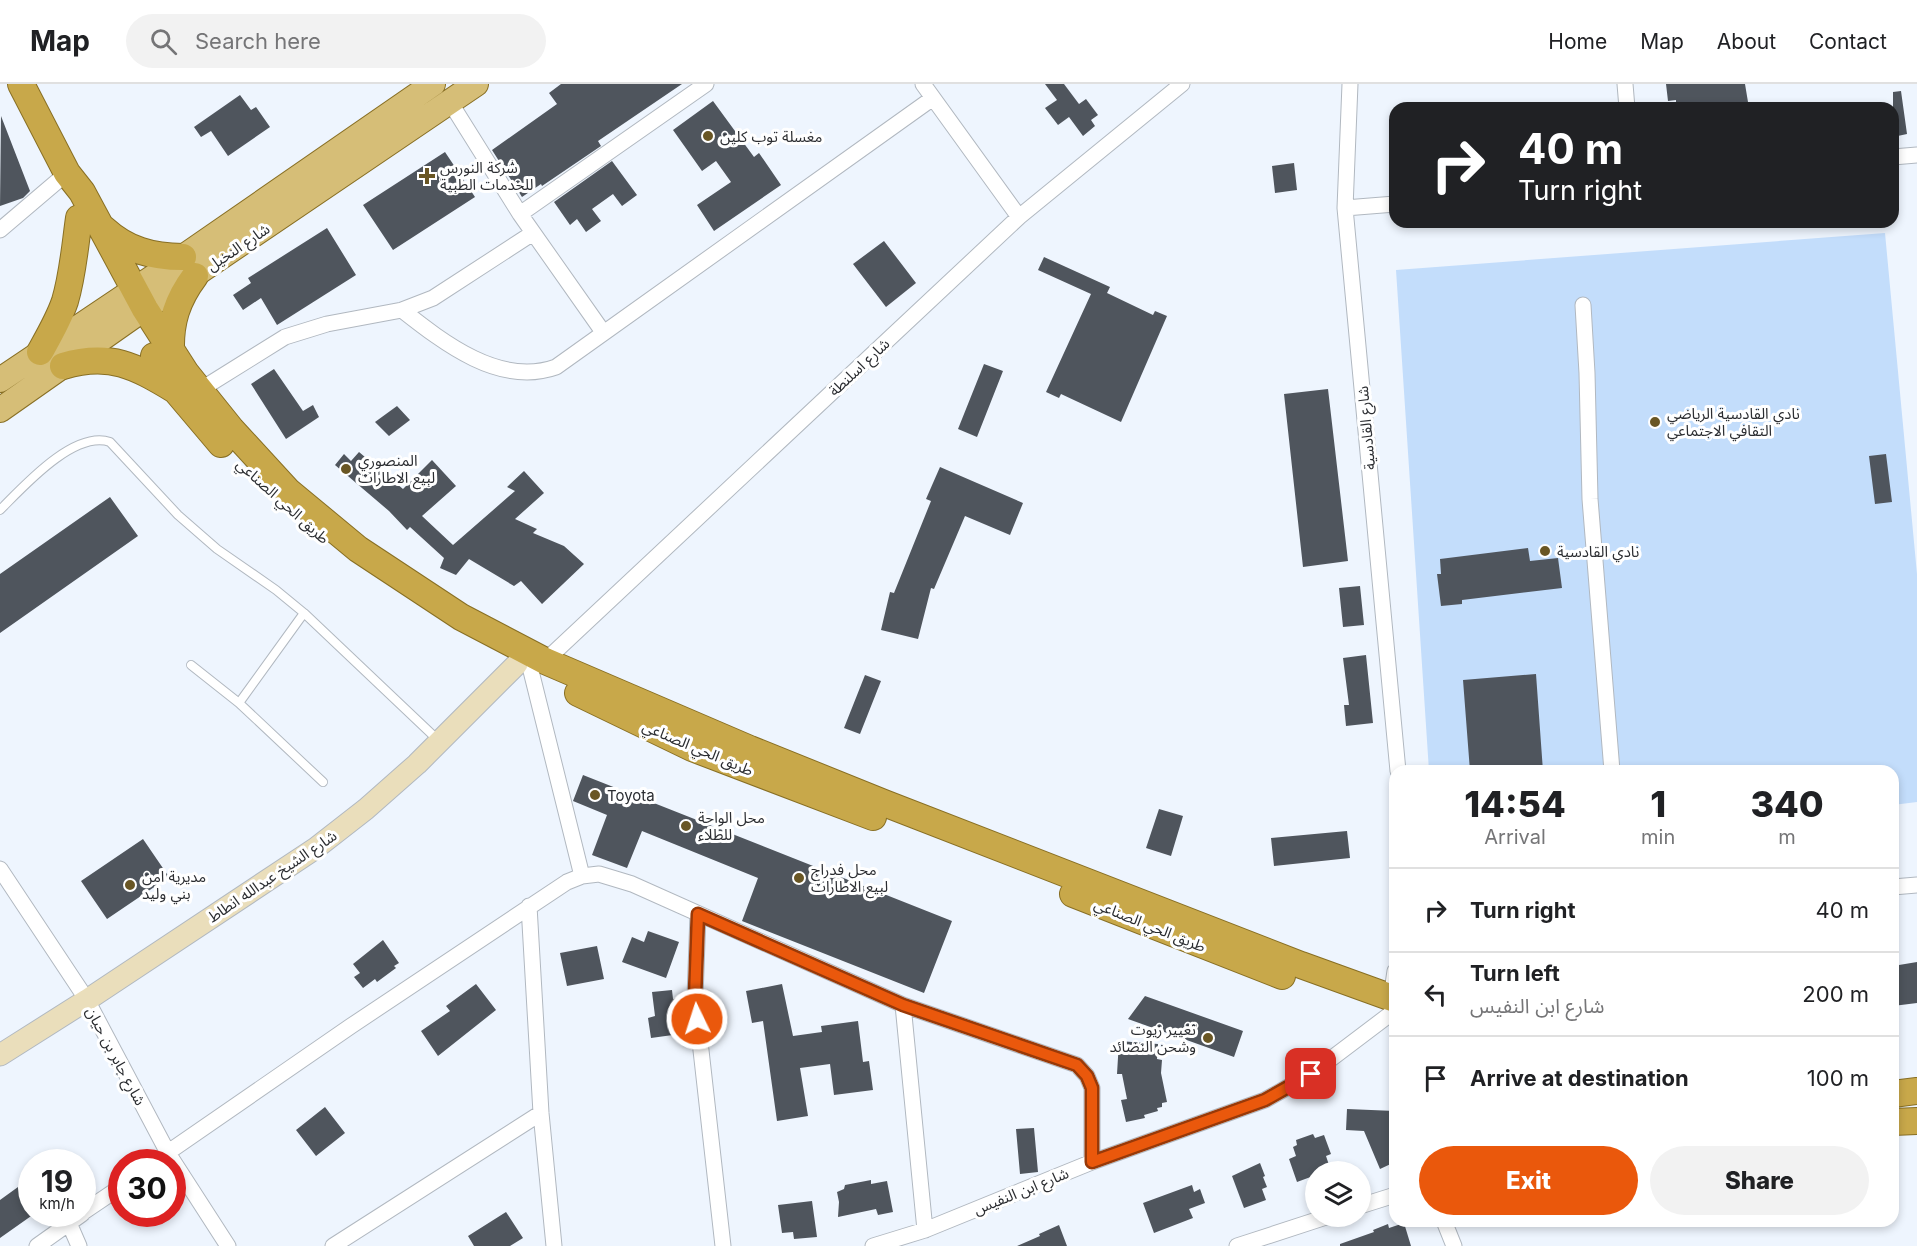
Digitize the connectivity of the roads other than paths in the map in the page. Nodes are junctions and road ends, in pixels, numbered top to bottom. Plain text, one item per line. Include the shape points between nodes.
1 (21, 84) edge
2 (433, 84) edge
3 (476, 84) edge
4 (706, 84) edge
5 (923, 84) edge
6 (1182, 84) edge
7 (1350, 84) edge
8 (1625, 84) edge
9 (933, 98) junction
10 (450, 102) junction
11 (1626, 102) edge
12 (1917, 155) edge
13 (1899, 156) edge
14 (67, 173) junction
15 (1389, 204) edge
16 (1345, 208) junction
17 (520, 214) junction
18 (1020, 217) junction
19 (90, 223) junction
20 (0, 230) edge
21 (533, 233) junction
22 (189, 267) junction
23 (132, 304) junction
24 (1583, 305) dead end
25 (402, 310) junction
26 (603, 332) junction
27 (40, 352) junction
28 (171, 352) junction
29 (63, 366) junction
30 (0, 380) edge
31 (189, 391) junction
32 (0, 410) edge
33 (0, 510) edge
34 (304, 613) junction
35 (192, 665) dead end
36 (531, 665) junction
37 (239, 703) junction
38 (439, 741) junction
39 (1397, 765) edge
40 (1612, 765) edge
41 (323, 782) dead end
42 (0, 868) edge
43 (582, 876) junction
44 (1917, 885) edge
45 (1899, 886) edge
46 (529, 906) junction
47 (698, 914) junction
48 (87, 1000) junction
49 (903, 1005) junction
50 (1389, 1006) edge
51 (1389, 1009) edge
52 (0, 1055) edge
53 (1917, 1090) edge
54 (1899, 1093) edge
55 (541, 1113) junction
56 (1917, 1120) edge
57 (1899, 1122) edge
58 (166, 1149) edge
59 (174, 1149) edge
60 (1092, 1162) junction
61 (186, 1181) edge
62 (1389, 1197) edge
63 (1371, 1203) edge
64 (1305, 1224) edge
65 (63, 1227) edge
66 (71, 1227) edge
67 (1446, 1227) edge
68 (925, 1230) junction
69 (36, 1246) edge
70 (79, 1246) edge
71 (228, 1246) edge
72 (333, 1246) edge
73 (554, 1246) edge
74 (723, 1246) edge
75 (873, 1246) edge
76 (1237, 1246) edge
77 (1454, 1246) edge

1 - 14 highway
2 - 22 main road, شارع النخيل
3 - 10 main road, شارع النخيل
4 - 17 street
5 - 9 street
6 - 18 street, شارع اسلنطة
7 - 16 street, شارع القادسية
8 - 11 street
9 - 18 street
9 - 26 street
10 - 17 street
10 - 22 main road, شارع النخيل
12 - 13 street
14 - 19 highway via 82,192
14 - 20 street
15 - 16 street
16 - 39 street, شارع القادسية
17 - 21 street
18 - 36 street, شارع اسلنطة
19 - 22 highway via 139,251 168,257
19 - 23 highway
19 - 27 highway via 54,328
21 - 25 street via 433,298
21 - 26 street
22 - 23 main road, شارع النخيل
22 - 28 highway via 171,324
23 - 27 main road, شارع النخيل
23 - 28 highway, طريق الحي الصناعي
23 - 29 main road, شارع النخيل
23 - 31 highway, طريق الحي الصناعي
24 - 40 street via 1590,499
25 - 26 street via 463,352 517,373 556,367
25 - 31 street via 327,324 285,337
27 - 30 main road, شارع النخيل
28 - 31 highway, طريق الحي الصناعي
29 - 31 highway via 84,360 114,361
29 - 32 main road, شارع النخيل
31 - 36 highway, طريق الحي الصناعي via 225,448 282,504 352,563 455,631
33 - 34 lane via 65,453 88,441 110,442 196,531
34 - 37 lane
34 - 38 lane
35 - 37 lane
36 - 38 main road, شارع الشيخ عبدالله انطاط
36 - 43 street
36 - 50 highway, طريق الحي الصناعي via 692,748 977,855 1231,957
37 - 41 lane
38 - 48 main road, شارع الشيخ عبدالله انطاط via 366,809 316,848
42 - 48 street, شارع جابر بن حيان
43 - 46 street
43 - 47 street via 599,874 632,884
44 - 45 street
46 - 55 street
46 - 59 street
47 - 49 street
47 - 74 street via 695,997
48 - 52 main road, شارع الشيخ عبدالله انطاط
48 - 58 street, شارع جابر بن حيان
49 - 60 street via 1077,1065 1092,1088
49 - 68 street
51 - 60 street, شارع ابن النفيس via 1311,1074 1265,1100
53 - 54 highway
55 - 72 street
55 - 73 street
56 - 57 highway
60 - 68 street, شارع ابن النفيس
61 - 71 street, شارع جابر بن حيان
62 - 63 street
64 - 76 street
65 - 69 street
66 - 70 street
67 - 77 street
68 - 75 street, شارع ابن النفيس

